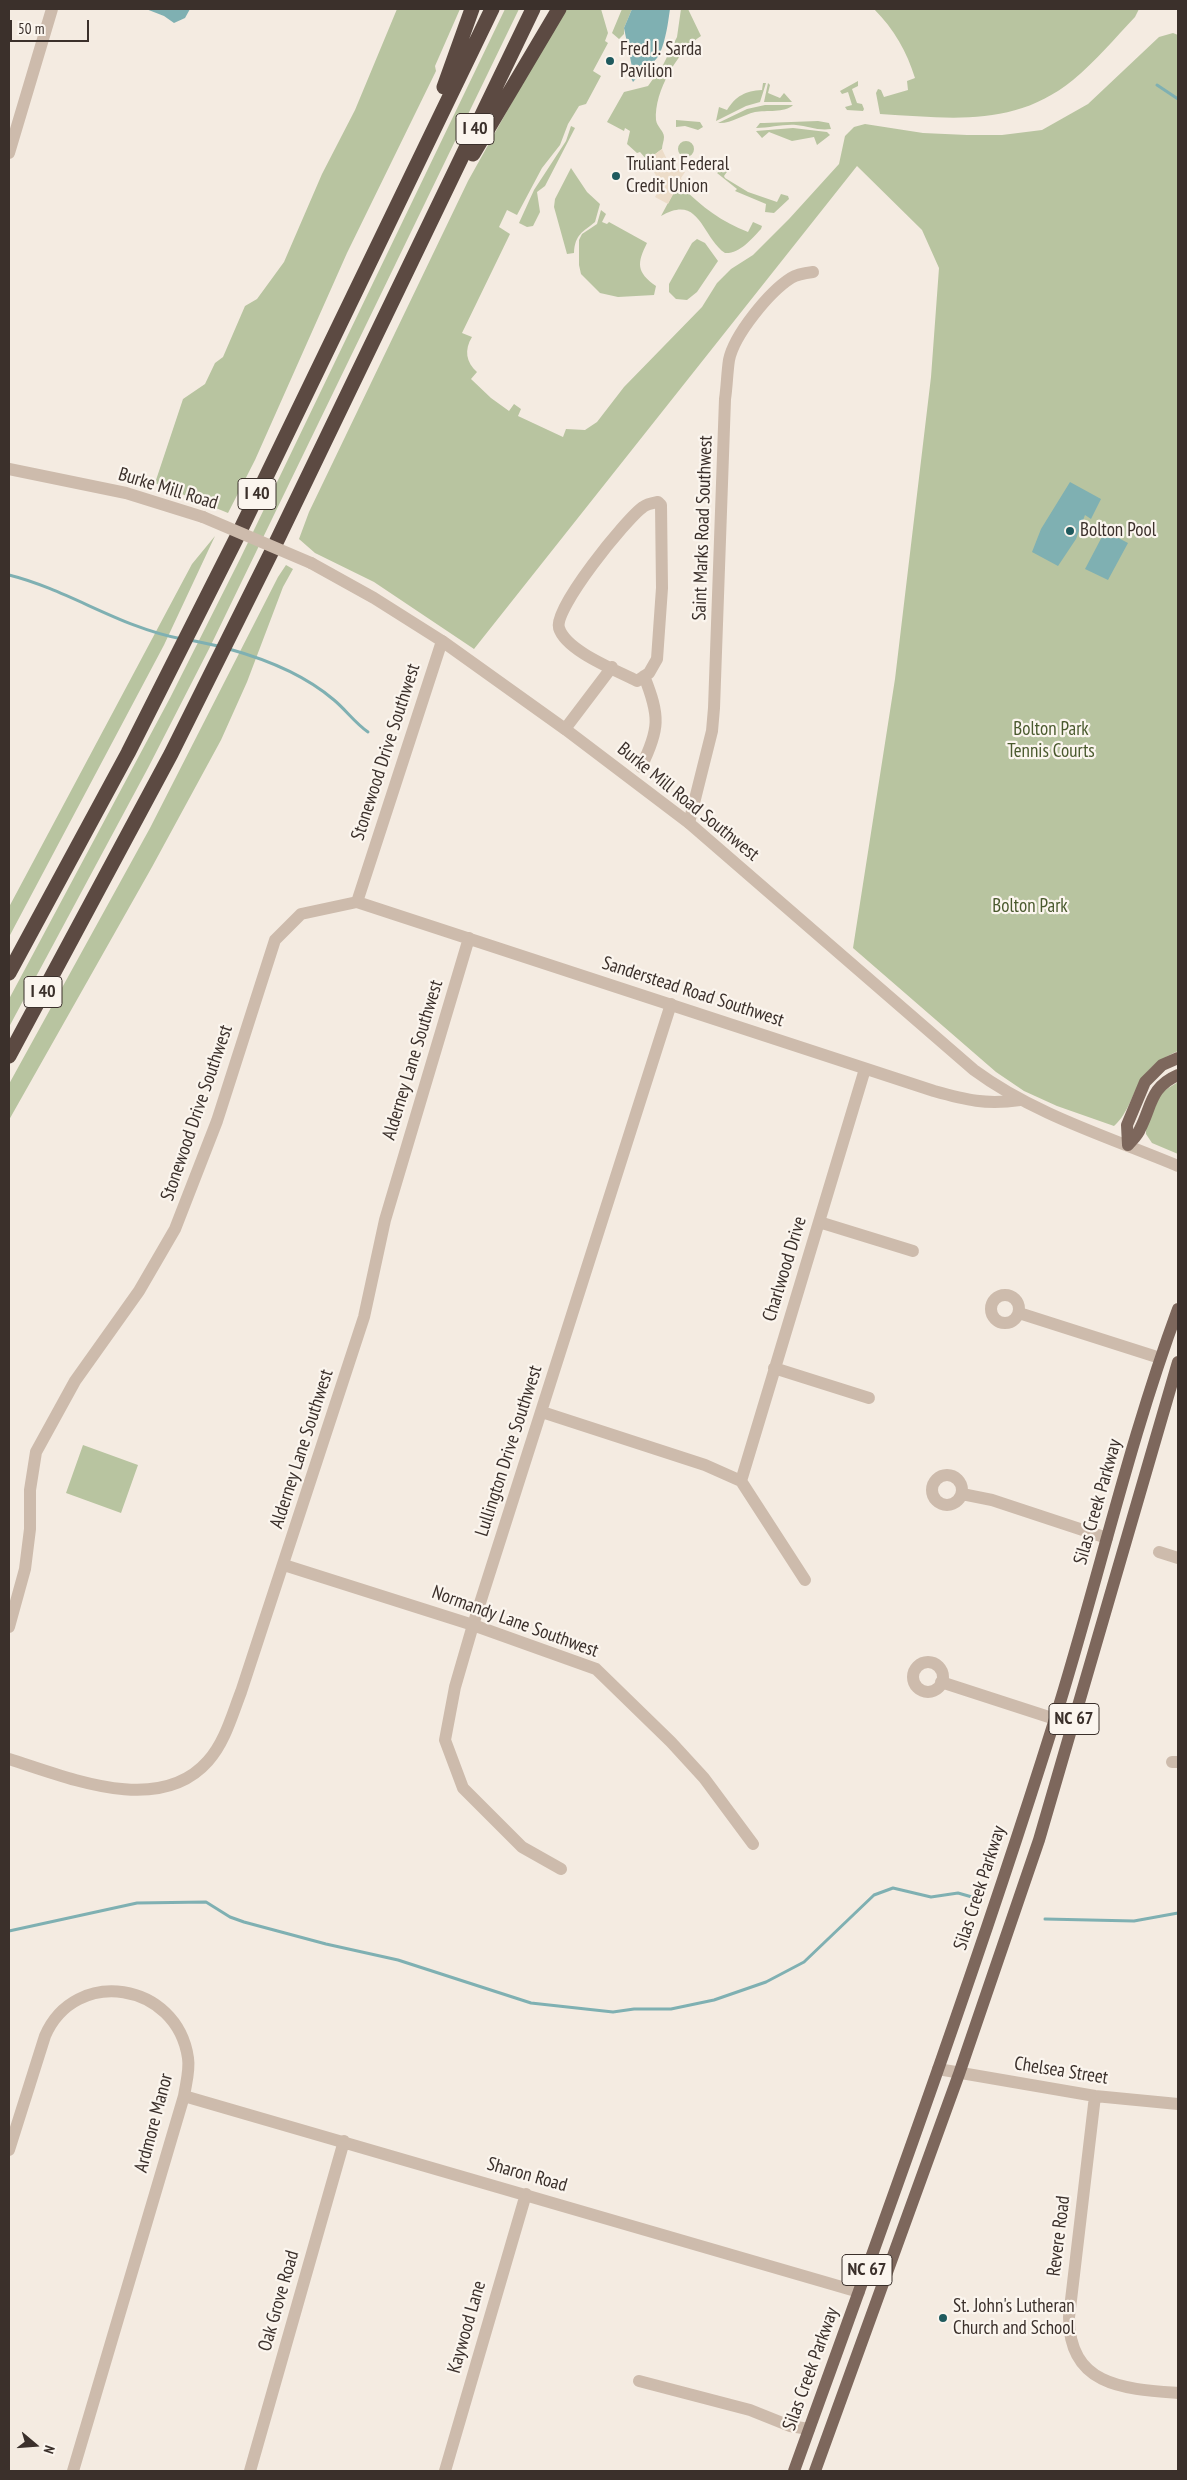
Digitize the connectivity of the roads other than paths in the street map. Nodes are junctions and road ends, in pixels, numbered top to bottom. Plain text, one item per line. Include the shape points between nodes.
1 (52, 9) edge
2 (472, 9) edge
3 (492, 9) edge
4 (533, 9) edge
5 (559, 9) edge
6 (9, 153) edge
7 (420, 158) junction
8 (416, 250) junction
9 (813, 272) dead end
10 (9, 469) edge
11 (310, 563) joint
12 (442, 641) junction
13 (612, 667) junction
14 (644, 676) junction
15 (565, 729) junction
16 (641, 767) dead end
17 (690, 823) junction
18 (357, 902) junction
19 (469, 938) junction
20 (9, 973) edge
21 (672, 1004) junction
22 (9, 1056) edge
23 (1178, 1058) edge
24 (865, 1069) junction
25 (1178, 1075) edge
26 (1020, 1100) junction
27 (1128, 1145) junction
28 (1178, 1166) edge
29 (820, 1222) junction
30 (913, 1251) dead end
31 (1178, 1309) edge
32 (1018, 1313) dead end
33 (1160, 1358) junction
34 (1178, 1362) edge
35 (774, 1368) junction
36 (869, 1398) dead end
37 (542, 1412) junction
38 (741, 1481) junction
39 (962, 1494) dead end
40 (1107, 1538) junction
41 (1159, 1552) dead end
42 (1178, 1558) edge
43 (284, 1566) junction
44 (805, 1580) dead end
45 (473, 1625) junction
46 (9, 1627) edge
47 (942, 1682) dead end
48 (1055, 1719) junction
49 (9, 1759) edge
50 (753, 1844) dead end
51 (561, 1869) dead end
52 (938, 2069) junction
53 (959, 2074) junction
54 (184, 2096) junction
55 (1095, 2096) junction
56 (1178, 2104) edge
57 (344, 2141) junction
58 (9, 2150) edge
59 (526, 2194) junction
60 (859, 2292) junction
61 (639, 2381) dead end
62 (1178, 2394) edge
63 (809, 2429) junction
64 (73, 2471) edge
65 (250, 2471) edge
66 (445, 2471) edge
67 (794, 2471) edge
68 (815, 2471) edge

1 - 6 street
2 - 7 highway
3 - 7 highway, I 40
4 - 8 highway, I 40
5 - 8 highway
7 - 20 highway, I 40 via 238,535 128,753
8 - 22 highway, I 40 via 175,746
9 - 17 street, Saint Marks Road Southwest via 792,277 782,285 749,320 729,360 714,716
10 - 11 street, Burke Mill Road, bridge via 126,493 203,517
11 - 12 street, Burke Mill Road Southwest
12 - 15 street, Burke Mill Road Southwest
12 - 18 street, Stonewood Drive Southwest
13 - 14 street via 637,681
13 - 14 street via 581,652 566,640 559,627 560,613 578,584 620,531 644,506 658,502 661,505 662,588 657,659
13 - 15 street
14 - 16 street via 657,722 654,738
15 - 17 street, Burke Mill Road Southwest
17 - 26 street, Burke Mill Road Southwest via 974,1070
18 - 19 street, Sanderstead Road Southwest
18 - 46 street, Stonewood Drive Southwest via 301,914 275,940 217,1121 175,1229 139,1291 75,1381 36,1452 25,1569
19 - 21 street, Sanderstead Road Southwest
19 - 43 street, Alderney Lane Southwest via 385,1220 364,1317
21 - 24 street, Sanderstead Road Southwest
21 - 37 street, Lullington Drive Southwest
23 - 27 main road via 1162,1065 1145,1082 1126,1125
24 - 26 street, Sanderstead Road Southwest via 962,1099 994,1104
24 - 29 street, Charlwood Drive
25 - 27 main road via 1153,1095 1140,1130
26 - 27 street, Burke Mill Road Southwest
27 - 28 street, Burke Mill Road Southwest
29 - 30 street
29 - 35 street, Charlwood Drive
31 - 33 main road, Silas Creek Parkway / NC 67
32 - 33 street
33 - 40 main road, Silas Creek Parkway / NC 67
34 - 53 main road, Silas Creek Parkway / NC 67 via 1039,1840
35 - 36 street
35 - 38 street, Charlwood Drive
37 - 38 street via 705,1465
37 - 45 street, Lullington Drive Southwest
38 - 44 street
39 - 40 street via 992,1500
40 - 48 main road, Silas Creek Parkway / NC 67
41 - 42 street
43 - 45 street, Normandy Lane Southwest
43 - 49 street, Alderney Lane Southwest via 226,1732 216,1750 197,1771 166,1785 118,1790
45 - 50 street, Normandy Lane Southwest via 596,1669 704,1778
45 - 51 street, Lullington Drive Southwest via 455,1687 445,1740 464,1788 522,1847
47 - 48 street
48 - 52 main road, Silas Creek Parkway / NC 67
52 - 53 street, Chelsea Street
52 - 60 main road, Silas Creek Parkway / NC 67
53 - 55 street, Chelsea Street
53 - 68 main road, Silas Creek Parkway / NC 67
54 - 57 street, Sharon Road
54 - 58 street, Ardmore Manor via 188,2057 178,2029 164,2010 153,2001 129,1992 115,1991 86,1997 61,2012 49,2028
54 - 64 street, Ardmore Manor
55 - 56 street, Chelsea Street
55 - 62 street, Revere Road via 1069,2317 1071,2341 1080,2363 1095,2375 1132,2388
57 - 59 street, Sharon Road
57 - 65 street, Oak Grove Road
59 - 60 street, Sharon Road
59 - 66 street, Kaywood Lane
60 - 63 main road, Silas Creek Parkway / NC 67
61 - 63 street
63 - 67 main road, Silas Creek Parkway / NC 67

